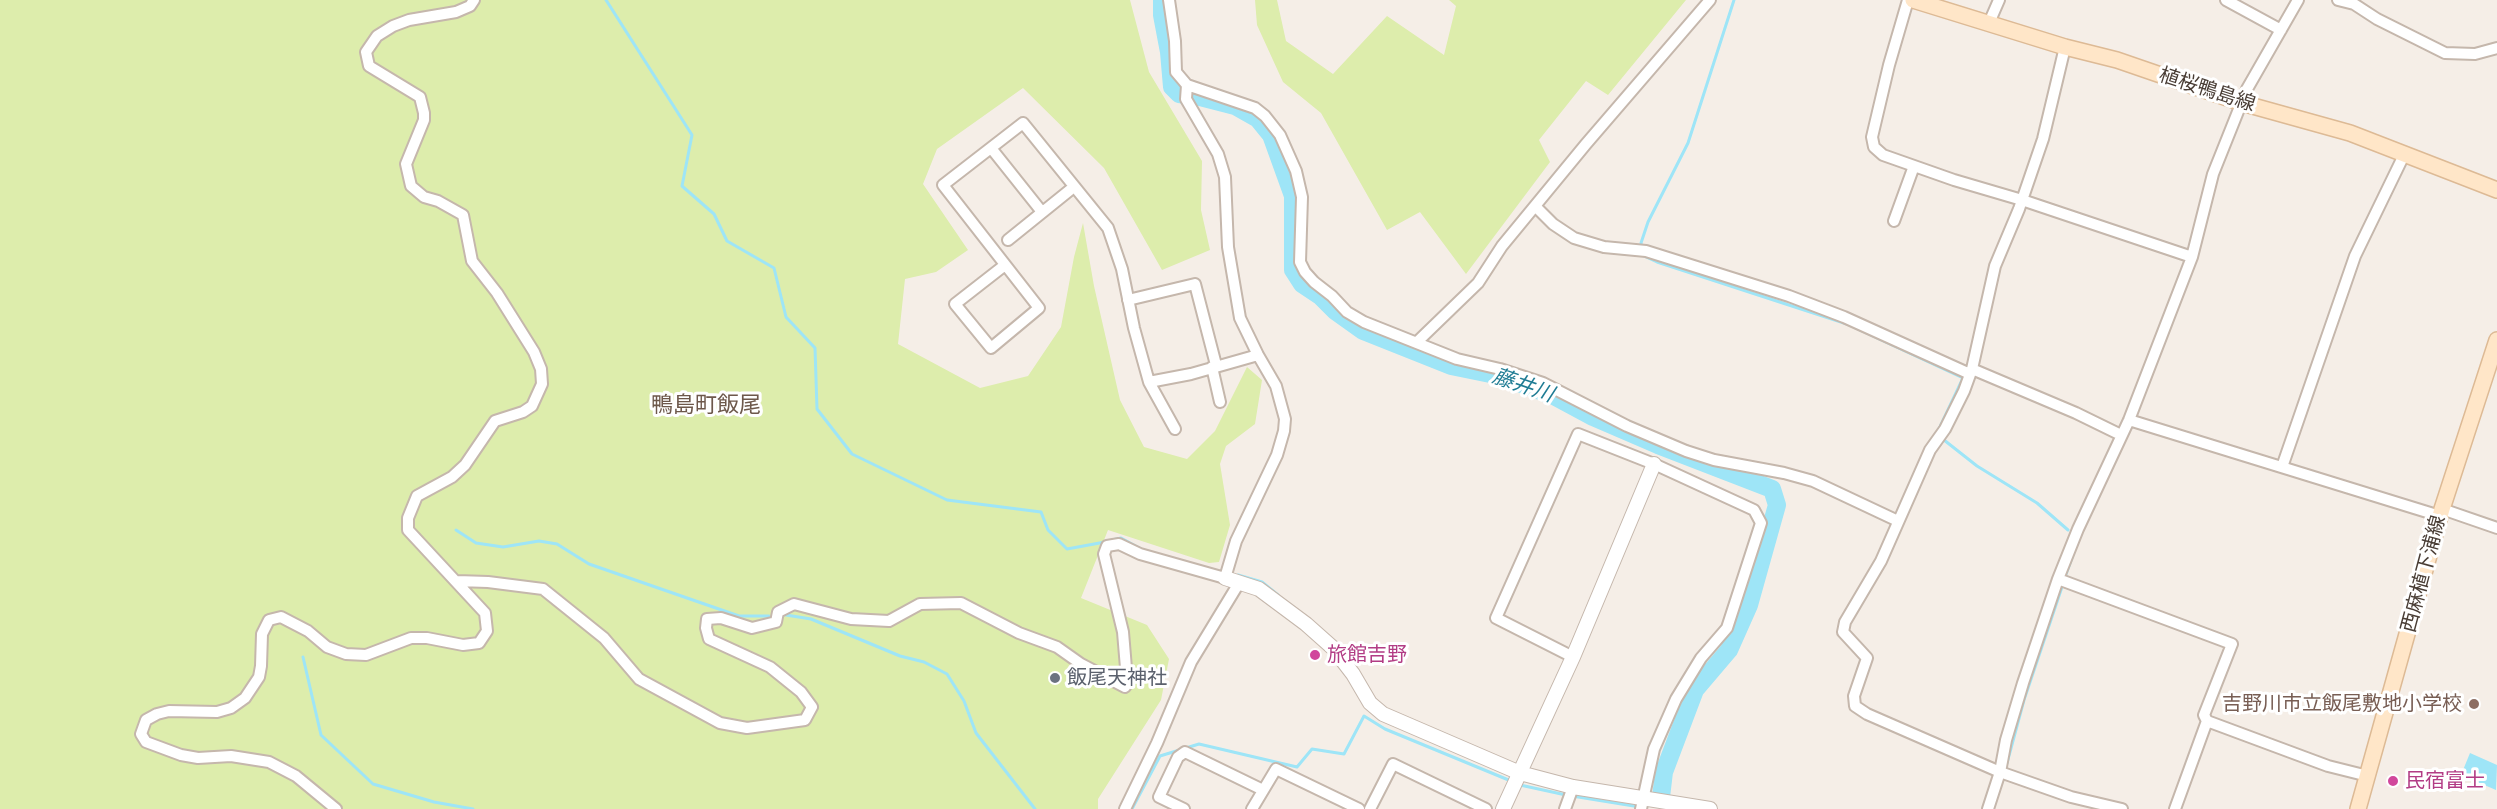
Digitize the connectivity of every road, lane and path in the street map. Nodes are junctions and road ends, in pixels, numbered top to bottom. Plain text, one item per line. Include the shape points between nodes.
1 (474, 0) edge
2 (1169, 0) edge
3 (1710, 0) edge
4 (1908, 0) edge
5 (1913, 0) edge
6 (1999, 0) edge
7 (2226, 0) edge
8 (2298, 0) edge
9 (2338, 0) edge
10 (1989, 23) junction
11 (2281, 30) junction
12 (2065, 47) junction
13 (2497, 48) edge
14 (1187, 91) junction
15 (2242, 103) junction
16 (991, 148) junction
17 (2404, 155) junction
18 (1914, 166) junction
19 (1070, 190) dead end
20 (2497, 190) edge
21 (2022, 200) junction
22 (1535, 206) junction
23 (1042, 212) junction
24 (1894, 221) dead end
25 (1008, 240) dead end
26 (2192, 257) junction
27 (1005, 264) junction
28 (1128, 300) junction
29 (2497, 340) edge
30 (1418, 342) junction
31 (1258, 355) junction
32 (1214, 366) junction
33 (1971, 372) junction
34 (1149, 382) junction
35 (1220, 402) dead end
36 (2129, 420) junction
37 (1174, 429) dead end
38 (2121, 435) junction
39 (1654, 464) junction
40 (2282, 467) junction
41 (2441, 513) junction
42 (1898, 521) junction
43 (2497, 528) edge
44 (1232, 580) junction
45 (2061, 580) junction
46 (458, 581) junction
47 (1573, 657) junction
48 (2207, 721) junction
49 (1520, 773) junction
50 (2002, 773) junction
51 (2368, 776) junction
52 (1573, 788) junction
53 (1263, 790) junction
54 (1643, 804) edge
55 (1566, 807) edge
56 (336, 809) edge
57 (1125, 809) edge
58 (1184, 809) edge
59 (1252, 809) edge
60 (1359, 809) edge
61 (1370, 809) edge
62 (1486, 809) edge
63 (1503, 809) edge
64 (1710, 809) edge
65 (1988, 809) edge
66 (2122, 809) edge
67 (2175, 809) edge
68 (2358, 809) edge

1 - 46 street via 456,12 393,26 377,36 366,52 369,66 420,97 424,120 406,164 411,186 424,197 463,215 472,261 497,293 541,369 543,384 532,406 495,421 465,465 452,477 417,496 412,506 408,530
2 - 14 street via 1176,72
3 - 22 street
4 - 18 street via 1872,137 1874,147 1883,155
5 - 10 main road, 植桜鴨島線
6 - 10 street
7 - 11 street
8 - 11 street
9 - 13 street via 2354,4 2445,53 2475,54
10 - 12 main road, 植桜鴨島線
11 - 15 street via 2252,77
12 - 15 main road, 植桜鴨島線 via 2117,60
12 - 21 street via 2043,139
14 - 30 street via 1244,103 1269,120 1296,171 1302,197 1300,262 1305,272 1347,312
14 - 31 street via 1225,177 1227,247 1234,291 1240,318
15 - 17 main road, 植桜鴨島線 via 2350,133
15 - 26 street via 2213,174
16 - 23 street
16 - 27 street via 943,185
16 - 28 street via 1023,123 1108,228
17 - 20 main road, 植桜鴨島線
17 - 40 street via 2355,256
18 - 21 street
18 - 24 street
19 - 23 street
21 - 26 street
21 - 33 street via 1995,266
22 - 30 street via 1478,283
22 - 33 street via 1574,238 1604,247 1643,251 1789,296
23 - 25 street
26 - 36 street
27 - 27 street via 1039,308 991,348 955,304
28 - 32 street via 1195,284
28 - 34 street
29 - 41 main road, 西麻植下浦線
30 - 42 street via 1457,359 1543,383 1686,451 1813,481
31 - 32 street
31 - 44 street via 1280,397 1286,419 1277,455 1236,541
32 - 34 street
32 - 35 street
33 - 38 street
33 - 42 street
34 - 37 street
36 - 38 street
36 - 40 street
38 - 45 street
39 - 47 street
39 - 47 street via 1578,434 1496,618
39 - 54 street via 1754,510 1761,523 1727,628 1701,658 1681,691 1654,749
40 - 41 street
41 - 43 street
41 - 51 main road, 西麻植下浦線
42 - 50 street via 1881,561 1845,622 1843,632 1867,658 1854,696 1855,706
44 - 46 street via 1140,554 1119,544 1107,546 1104,554 1123,632 1125,687 1057,647 1019,633 961,603 920,604 889,621 851,619 794,604 778,612 776,622 752,628 721,618 707,619 709,639 770,667 801,692 812,708 805,720 747,728 720,723 639,679 604,638 543,589
44 - 49 street via 1259,589 1306,624 1333,648 1370,703 1383,714
44 - 57 street
45 - 48 street via 2232,644 2204,715
45 - 50 street via 2023,683 2006,740
46 - 56 street via 485,613 487,631 479,643 463,645 411,638 366,655 346,654 281,616 269,620 262,634 259,677 245,698 217,712 169,711 146,720 141,734 146,742 181,756 231,756 269,762 296,776
47 - 49 street
48 - 51 street via 2328,766
48 - 67 street
49 - 52 street
49 - 63 street
50 - 65 street
50 - 66 street via 2071,797
51 - 68 main road, 西麻植下浦線
52 - 54 street
52 - 55 street
53 - 58 street via 1185,752 1159,797
53 - 59 street
53 - 60 street via 1276,769
54 - 64 street
61 - 62 street via 1393,764

